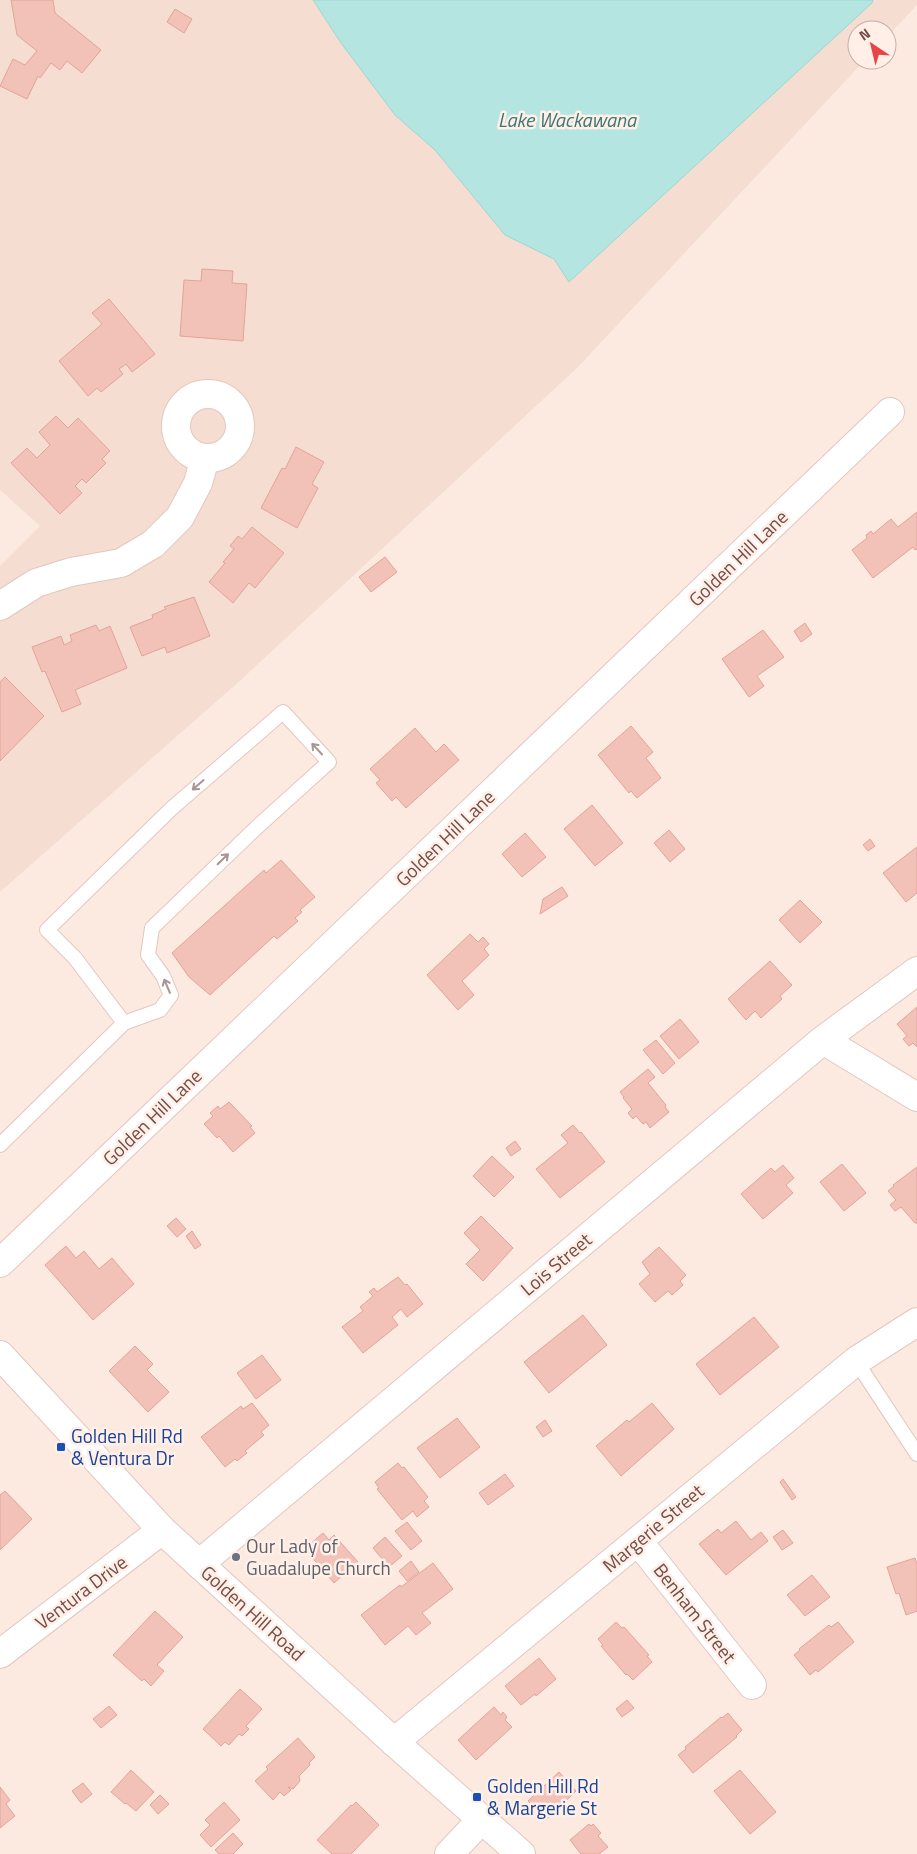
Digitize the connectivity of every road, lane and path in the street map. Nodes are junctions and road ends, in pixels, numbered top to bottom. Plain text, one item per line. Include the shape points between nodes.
1 (890, 412) dead end
2 (204, 458) dead end
3 (0, 606) edge
4 (917, 971) edge
5 (124, 1023) junction
6 (823, 1040) junction
7 (917, 1097) edge
8 (0, 1145) edge
9 (0, 1263) edge
10 (917, 1322) edge
11 (0, 1355) edge
12 (856, 1361) junction
13 (917, 1454) edge
14 (162, 1530) junction
15 (638, 1540) junction
16 (200, 1564) junction
17 (0, 1654) edge
18 (752, 1685) dead end
19 (394, 1742) junction
20 (482, 1819) junction
21 (449, 1854) edge
22 (521, 1854) edge

1 - 9 street, Golden Hill Lane
2 - 3 street via 198,483 180,517 154,544 121,563 71,572 36,583
4 - 6 street, Lois Street
5 -> 5 lane via 160,1010 171,996 163,976 148,955 152,928 329,762 283,712 171,809 47,930 75,958
5 - 8 lane
6 - 7 street
6 - 16 street, Lois Street
10 - 12 street, Margerie Street
11 - 14 street, Golden Hill Road
12 - 13 lane
12 - 15 street, Margerie Street
14 - 16 street, Golden Hill Road
14 - 17 street, Ventura Drive
15 - 18 street, Benham Street
15 - 19 street, Margerie Street
16 - 19 street, Golden Hill Road
19 - 20 street, Golden Hill Road
20 - 21 street
20 - 22 street, Golden Hill Road

